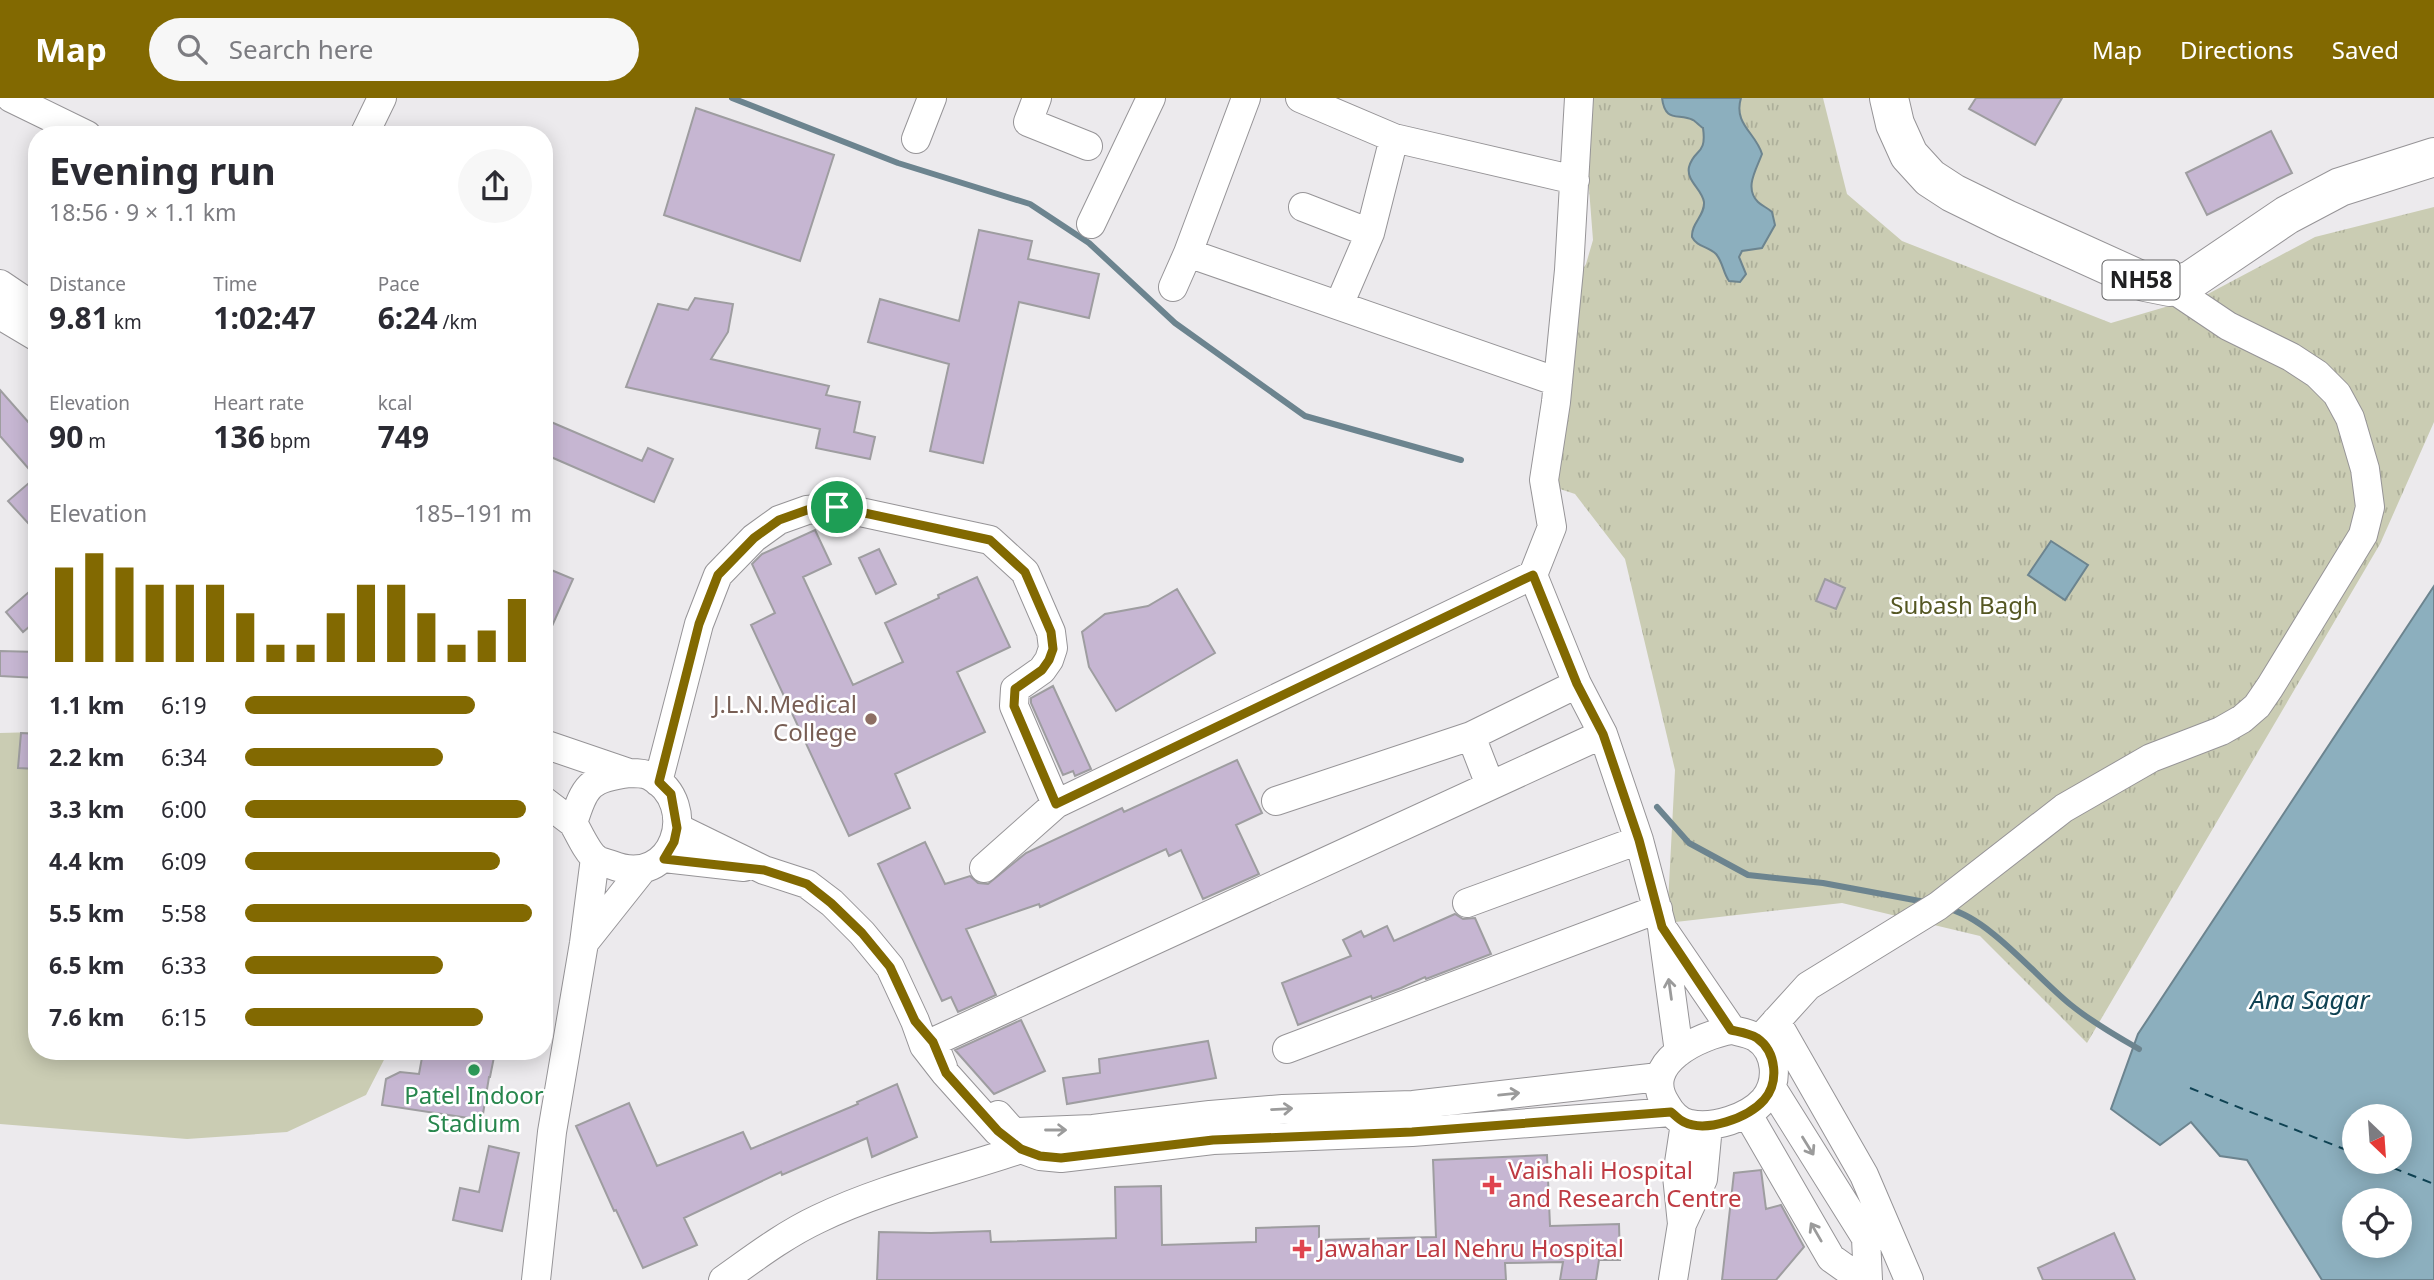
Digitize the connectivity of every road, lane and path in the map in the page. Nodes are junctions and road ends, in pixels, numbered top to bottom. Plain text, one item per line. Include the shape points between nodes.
1 (11, 98) edge
2 (382, 98) edge
3 (932, 98) edge
4 (1037, 98) edge
5 (1151, 98) edge
6 (1246, 98) edge
7 (1300, 98) edge
8 (1579, 98) edge
9 (1889, 98) edge
10 (69, 126) edge
11 (368, 126) edge
12 (1394, 138) junction
13 (916, 139) dead end
14 (1088, 146) dead end
15 (2434, 156) edge
16 (1574, 180) junction
17 (1303, 207) dead end
18 (1091, 224) dead end
19 (1370, 233) junction
20 (1188, 253) junction
21 (0, 284) edge
22 (1173, 287) dead end
23 (2170, 287) junction
24 (28, 303) edge
25 (1339, 305) junction
26 (0, 314) edge
27 (28, 331) edge
28 (1558, 382) junction
29 (1533, 575) junction
30 (1577, 684) junction
31 (1603, 734) junction
32 (1471, 736) junction
33 (553, 747) edge
34 (629, 773) junction
35 (659, 782) junction
36 (1490, 785) junction
37 (1276, 801) dead end
38 (1056, 804) junction
39 (553, 808) edge
40 (572, 823) junction
41 (677, 828) junction
42 (1639, 840) junction
43 (595, 858) junction
44 (653, 864) junction
45 (984, 868) dead end
46 (764, 870) junction
47 (1467, 903) dead end
48 (1660, 918) junction
49 (584, 943) junction
50 (1731, 1030) junction
51 (1767, 1030) junction
52 (924, 1031) junction
53 (1287, 1049) dead end
54 (1679, 1052) junction
55 (1659, 1077) junction
56 (1772, 1088) junction
57 (1746, 1113) junction
58 (1413, 1119) junction
59 (1688, 1120) junction
60 (1212, 1128) junction
61 (1021, 1149) junction
62 (756, 1269) edge
63 (536, 1280) edge
64 (723, 1280) edge
65 (1673, 1280) edge
66 (1865, 1280) edge
67 (1909, 1280) edge

1 - 10 street
2 - 11 street
3 - 13 street
4 - 14 street via 1028,122
5 - 18 street
6 - 20 street
7 - 12 street
8 - 16 street
9 - 23 highway, NH58 via 1909,155 1930,178 2017,224 2145,282
12 - 16 street
12 - 19 street
15 - 23 highway, NH58 via 2340,187 2287,215 2191,280
16 - 28 street
17 - 19 street
19 - 25 street
20 - 22 street
20 - 25 street
21 - 24 street
23 - 51 street via 2228,327 2291,357 2337,394 2350,418 2365,469 2370,507 2364,535 2270,687 2242,719 2151,758 2064,808 1937,906 1808,986
25 - 28 street
26 - 27 street
28 - 29 street via 1544,480 1552,527
29 - 30 street
29 - 38 street
30 - 31 street
30 - 32 street
31 - 36 street
31 - 42 street
32 - 36 street
32 - 37 street
33 - 34 street
34 - 35 street via 648,775
34 - 40 street via 610,775 589,785
35 - 38 street via 699,624 718,575 779,520 807,510 837,507 990,540 1025,572 1051,632 1053,649 1042,670 1015,689 1014,706
35 - 41 street via 671,794
36 - 52 street
38 - 45 street
39 - 40 street
40 - 43 street
41 - 44 street via 674,842
41 - 46 street
42 - 47 street
42 - 48 street
43 - 44 street via 623,869
43 - 49 street
44 - 46 street
44 - 49 street
46 - 52 street via 807,884 847,918 890,967
48 - 50 street
48 - 53 street
54 -> 48 street
49 - 63 street via 552,1132
50 - 51 street via 1749,1034
50 - 54 street via 1712,1033
51 - 56 street
51 - 67 street via 1864,1175
52 -> 60 street via 1013,1132
52 - 61 street via 946,1073 998,1131
54 - 55 street
58 -> 55 street
55 - 59 street via 1659,1088
56 - 57 street via 1763,1102
56 -> 66 street via 1866,1238
57 - 59 street
66 -> 57 street via 1831,1258
58 - 59 street
58 - 60 street via 1283,1109
59 - 65 street via 1677,1176 1682,1224
60 - 61 street via 1061,1158
61 - 62 street via 818,1219
62 - 64 street

